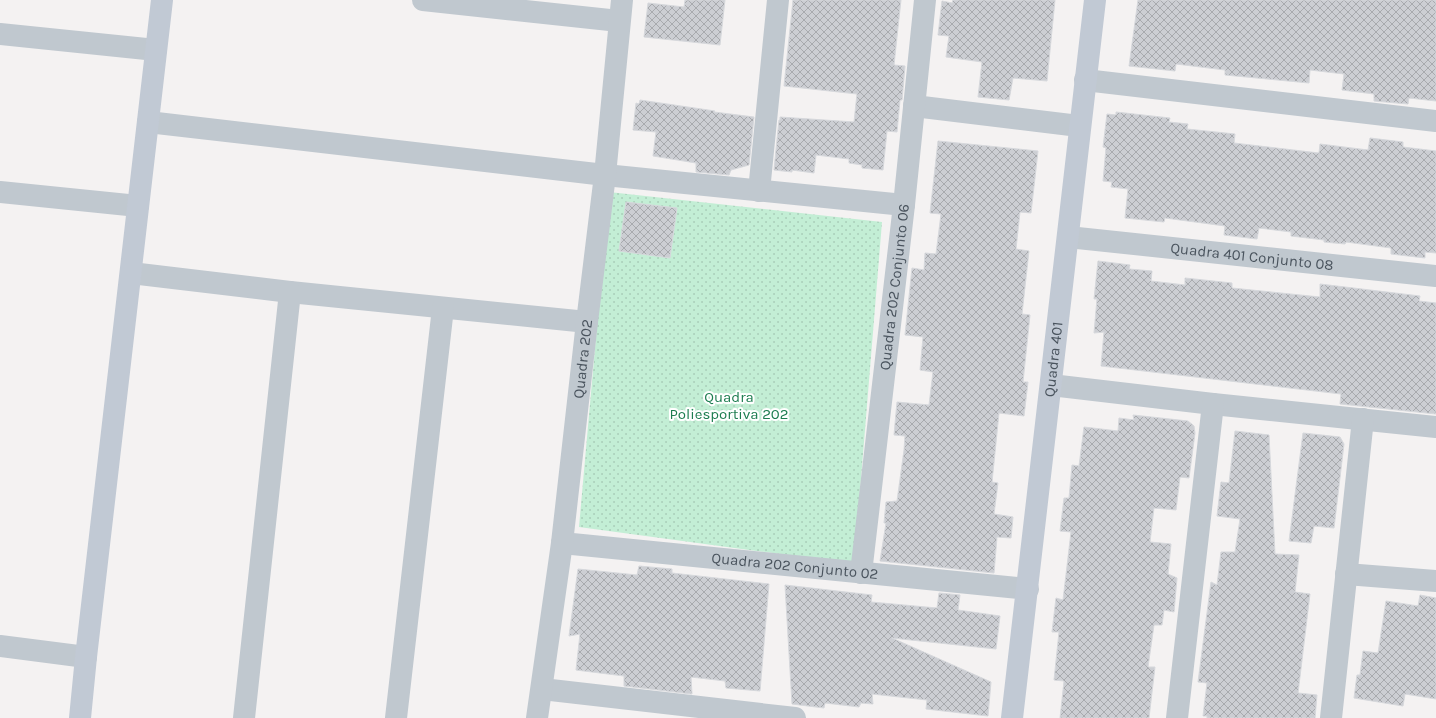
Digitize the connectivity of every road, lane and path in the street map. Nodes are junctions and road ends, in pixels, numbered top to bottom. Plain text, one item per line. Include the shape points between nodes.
1 (162, 0) edge
2 (423, 0) edge
3 (622, 0) edge
4 (778, 0) edge
5 (924, 0) edge
6 (1095, 0) edge
7 (620, 21) junction
8 (0, 34) edge
9 (156, 50) junction
10 (1085, 80) junction
11 (914, 106) junction
12 (1436, 121) edge
13 (148, 122) junction
14 (1079, 126) junction
15 (605, 175) junction
16 (759, 191) junction
17 (0, 192) edge
18 (904, 205) junction
19 (138, 206) junction
20 (1068, 237) junction
21 (130, 273) junction
22 (1436, 276) edge
23 (290, 292) junction
24 (443, 308) junction
25 (587, 322) junction
26 (1051, 385) junction
27 (1213, 404) junction
28 (1362, 419) junction
29 (1436, 427) edge
30 (562, 543) junction
31 (862, 573) junction
32 (1346, 574) junction
33 (1436, 581) edge
34 (1028, 589) junction
35 (0, 646) edge
36 (86, 657) junction
37 (542, 689) junction
38 (80, 718) edge
39 (244, 718) edge
40 (396, 718) edge
41 (537, 718) edge
42 (795, 718) edge
43 (1012, 718) edge
44 (1177, 718) edge
45 (1331, 718) edge

1 - 9 street
2 - 7 street
3 - 7 street, Quadra 202
4 - 16 street
5 - 11 street, Quadra 202 Conjunto 06
6 - 10 street, Quadra 401
7 - 15 street, Quadra 202
8 - 9 street
9 - 13 street
10 - 12 street
10 - 14 street, Quadra 401
11 - 14 street
11 - 18 street, Quadra 202 Conjunto 06
13 - 15 street
13 - 19 street
14 - 20 street, Quadra 401
15 - 16 street
15 - 25 street, Quadra 202
16 - 18 street
17 - 19 street
18 - 31 street, Quadra 202 Conjunto 06
19 - 21 street
20 - 22 street, Quadra 401 Conjunto 08
20 - 26 street, Quadra 401
21 - 23 street
21 - 36 street
23 - 24 street
23 - 39 street
24 - 25 street
24 - 40 street
25 - 30 street, Quadra 202
26 - 27 street
26 - 34 street, Quadra 401
27 - 28 street
27 - 44 street
28 - 29 street
28 - 32 street
30 - 31 street, Quadra 202 Conjunto 02
30 - 37 street, Quadra 202
31 - 34 street, Quadra 202 Conjunto 02
32 - 33 street
32 - 45 street
34 - 43 street, Quadra 401
35 - 36 street
36 - 38 street
37 - 41 street, Quadra 202
37 - 42 street

